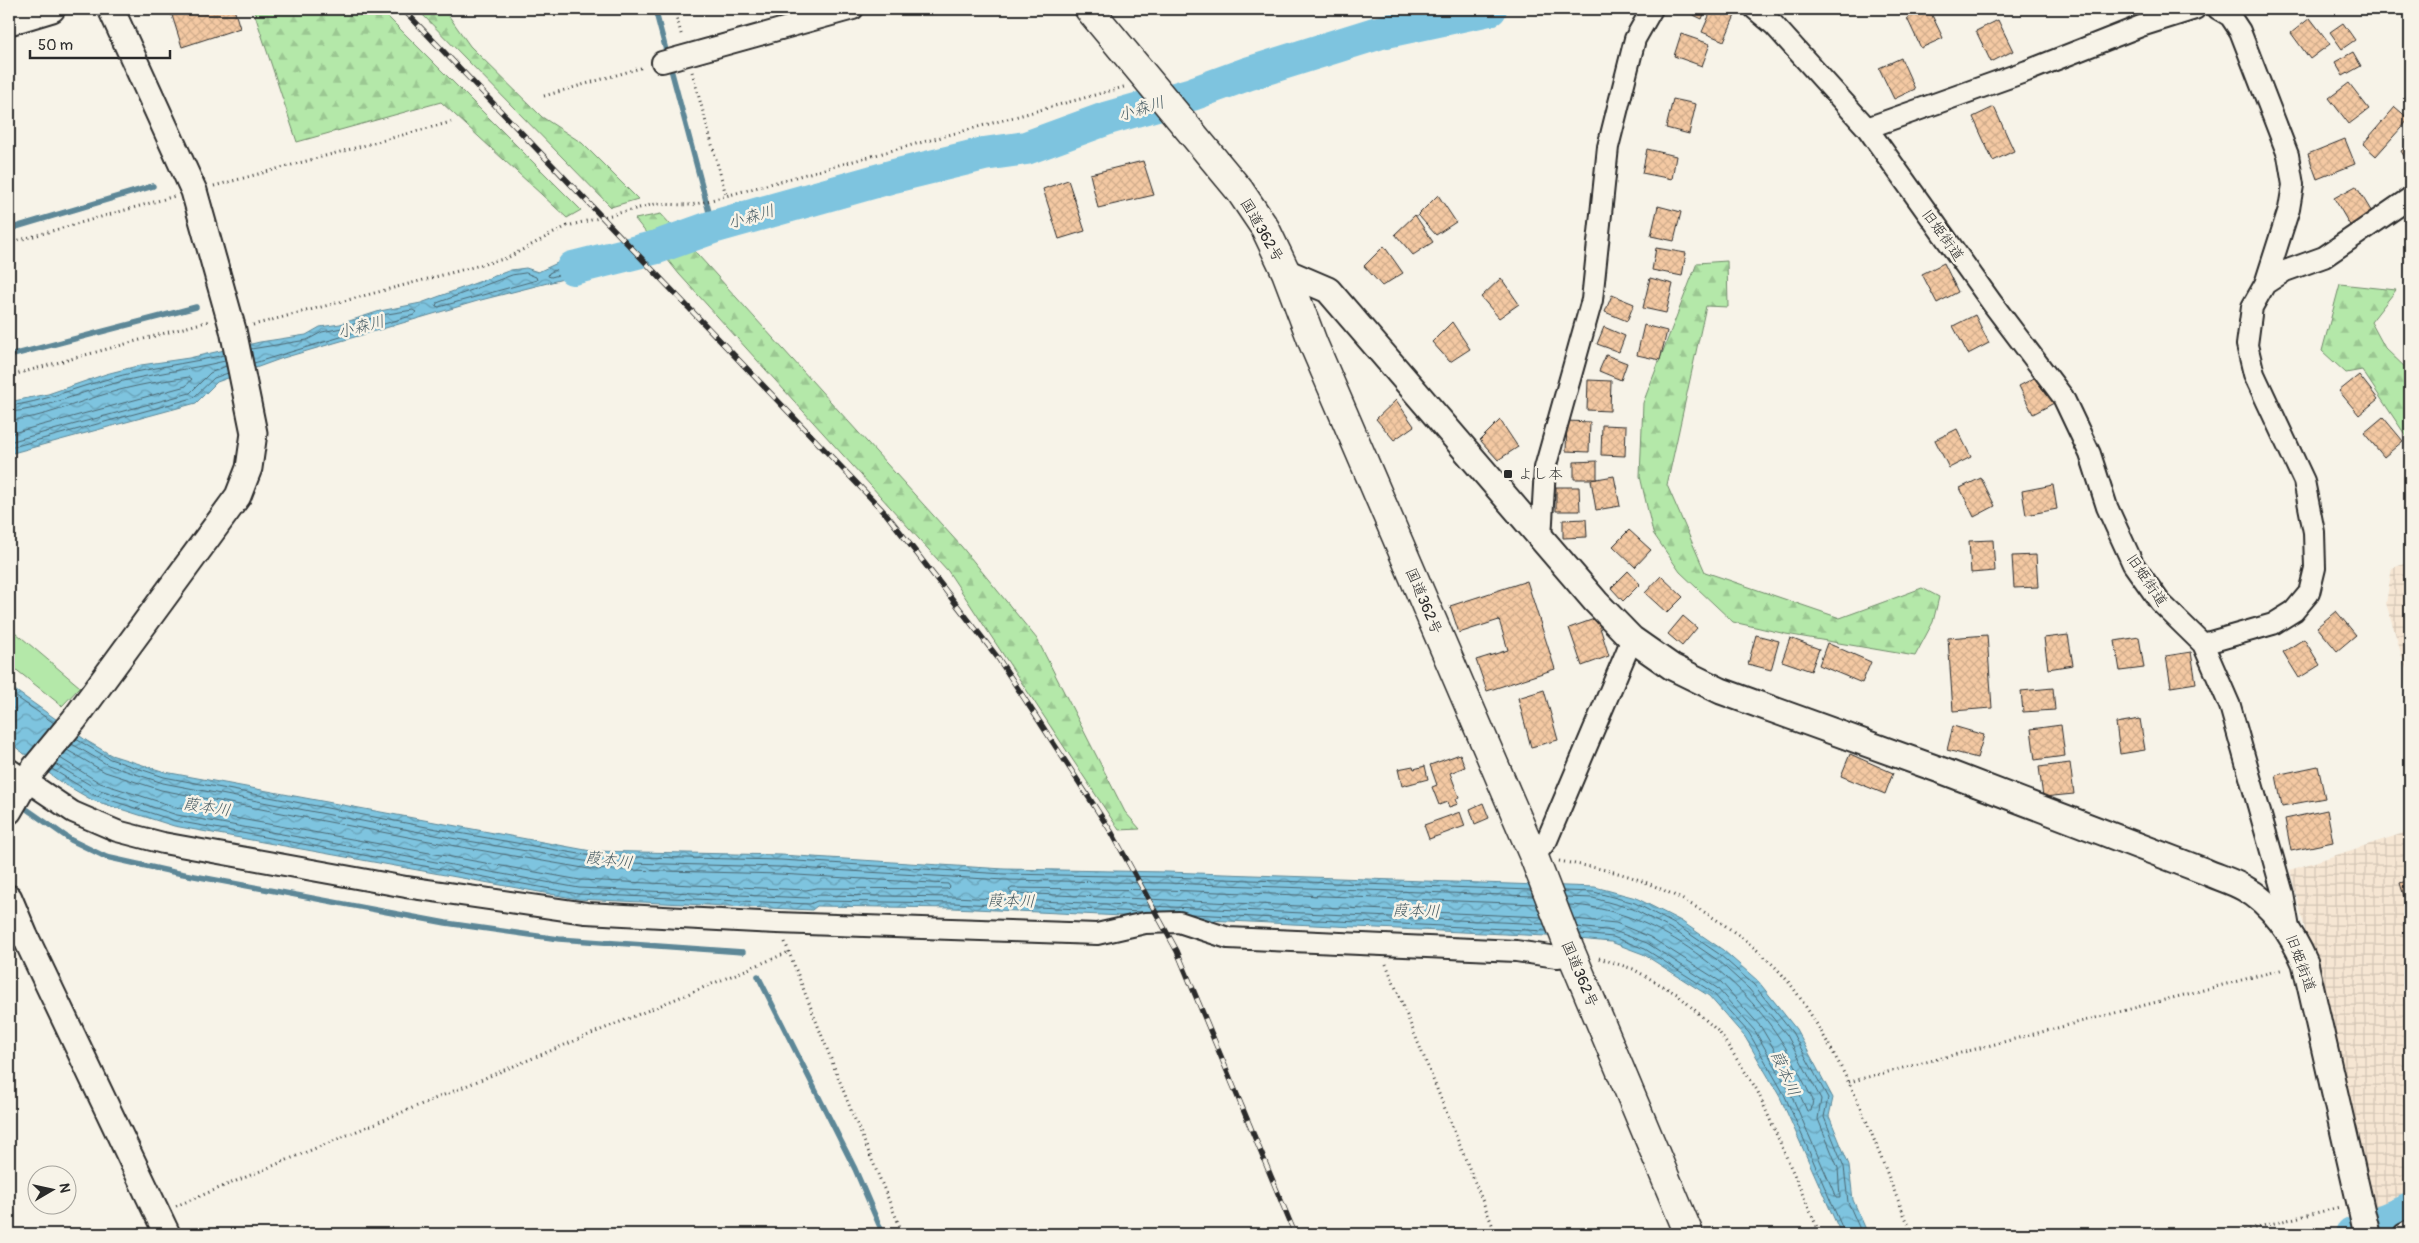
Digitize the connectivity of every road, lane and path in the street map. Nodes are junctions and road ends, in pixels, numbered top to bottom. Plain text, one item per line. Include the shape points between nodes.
1 (52, 9) edge
2 (111, 9) edge
3 (674, 9) edge
4 (853, 9) edge
5 (1652, 9) edge
6 (1755, 9) edge
7 (2195, 9) edge
8 (2218, 9) edge
9 (1092, 10) edge
10 (9, 22) edge
11 (676, 58) junction
12 (1140, 85) junction
13 (544, 96) dead end
14 (450, 122) dead end
15 (1866, 128) junction
16 (194, 191) junction
17 (726, 195) junction
18 (2410, 198) edge
19 (9, 243) edge
20 (1286, 272) junction
21 (2265, 284) junction
22 (231, 323) junction
23 (9, 376) edge
24 (1541, 539) junction
25 (1632, 639) junction
26 (2203, 644) junction
27 (22, 774) edge
28 (9, 810) edge
29 (1536, 863) junction
30 (9, 898) edge
31 (778, 923) junction
32 (2290, 934) junction
33 (17, 935) edge
34 (1378, 945) junction
35 (789, 952) junction
36 (1580, 954) junction
37 (2305, 963) junction
38 (1849, 1082) junction
39 (2363, 1216) edge
40 (162, 1224) edge
41 (2410, 1231) edge
42 (903, 1234) edge
43 (1496, 1234) edge
44 (1688, 1234) edge
45 (1820, 1234) edge
46 (1913, 1234) edge
47 (2230, 1234) edge
48 (2404, 1234) edge

1 - 10 street
2 - 16 street
3 - 11 path
4 - 11 street
5 - 24 street via 1635,39 1608,147 1592,300 1545,468
6 - 15 street, 旧姫街道 via 1774,25
7 - 15 street
8 - 21 street via 2230,16 2240,31 2288,156 2293,185 2289,209
9 - 12 highway, 国道362号
11 - 13 path
11 - 17 path
12 - 17 path
12 - 20 highway, 国道362号 via 1181,118 1240,191 1265,228
14 - 16 path
15 - 26 street, 旧姫街道 via 2063,397 2090,454 2107,507 2133,564 2160,602
16 - 19 path
16 - 22 street
17 - 22 path via 691,205 655,204 567,226 507,258
18 - 21 street via 2324,257 2285,271
20 - 24 street via 1328,290
20 - 29 highway, 国道362号 via 1313,343
21 - 26 street via 2252,307 2247,345 2254,374 2304,481 2314,532 2315,568 2308,593 2294,611 2273,624
22 - 23 path
22 - 27 street via 254,433 249,468 238,496 74,720
24 - 25 street
25 - 29 street
25 - 32 street via 1672,667 1721,691 1943,771 2245,888 2271,910
26 - 32 street, 旧姫街道 via 2230,706 2283,894
27 - 28 street
27 - 31 street via 73,812 117,831 163,843 406,886 586,913
29 - 36 highway, 国道362号
29 - 38 path via 1608,870 1636,878 1690,902 1768,962 1793,988
30 - 33 street
31 - 34 street via 1097,934 1145,923 1179,922 1228,938
31 - 35 path
32 - 37 street, 旧姫街道
33 - 40 street
34 - 36 street via 1516,951 1557,957
34 - 43 path
35 - 40 path
35 - 42 path
36 - 44 highway, 国道362号
36 - 45 path via 1633,969 1677,994 1719,1032 1757,1090
37 - 38 path
37 - 39 street, 旧姫街道
38 - 46 path
39 - 47 path
41 - 48 street

